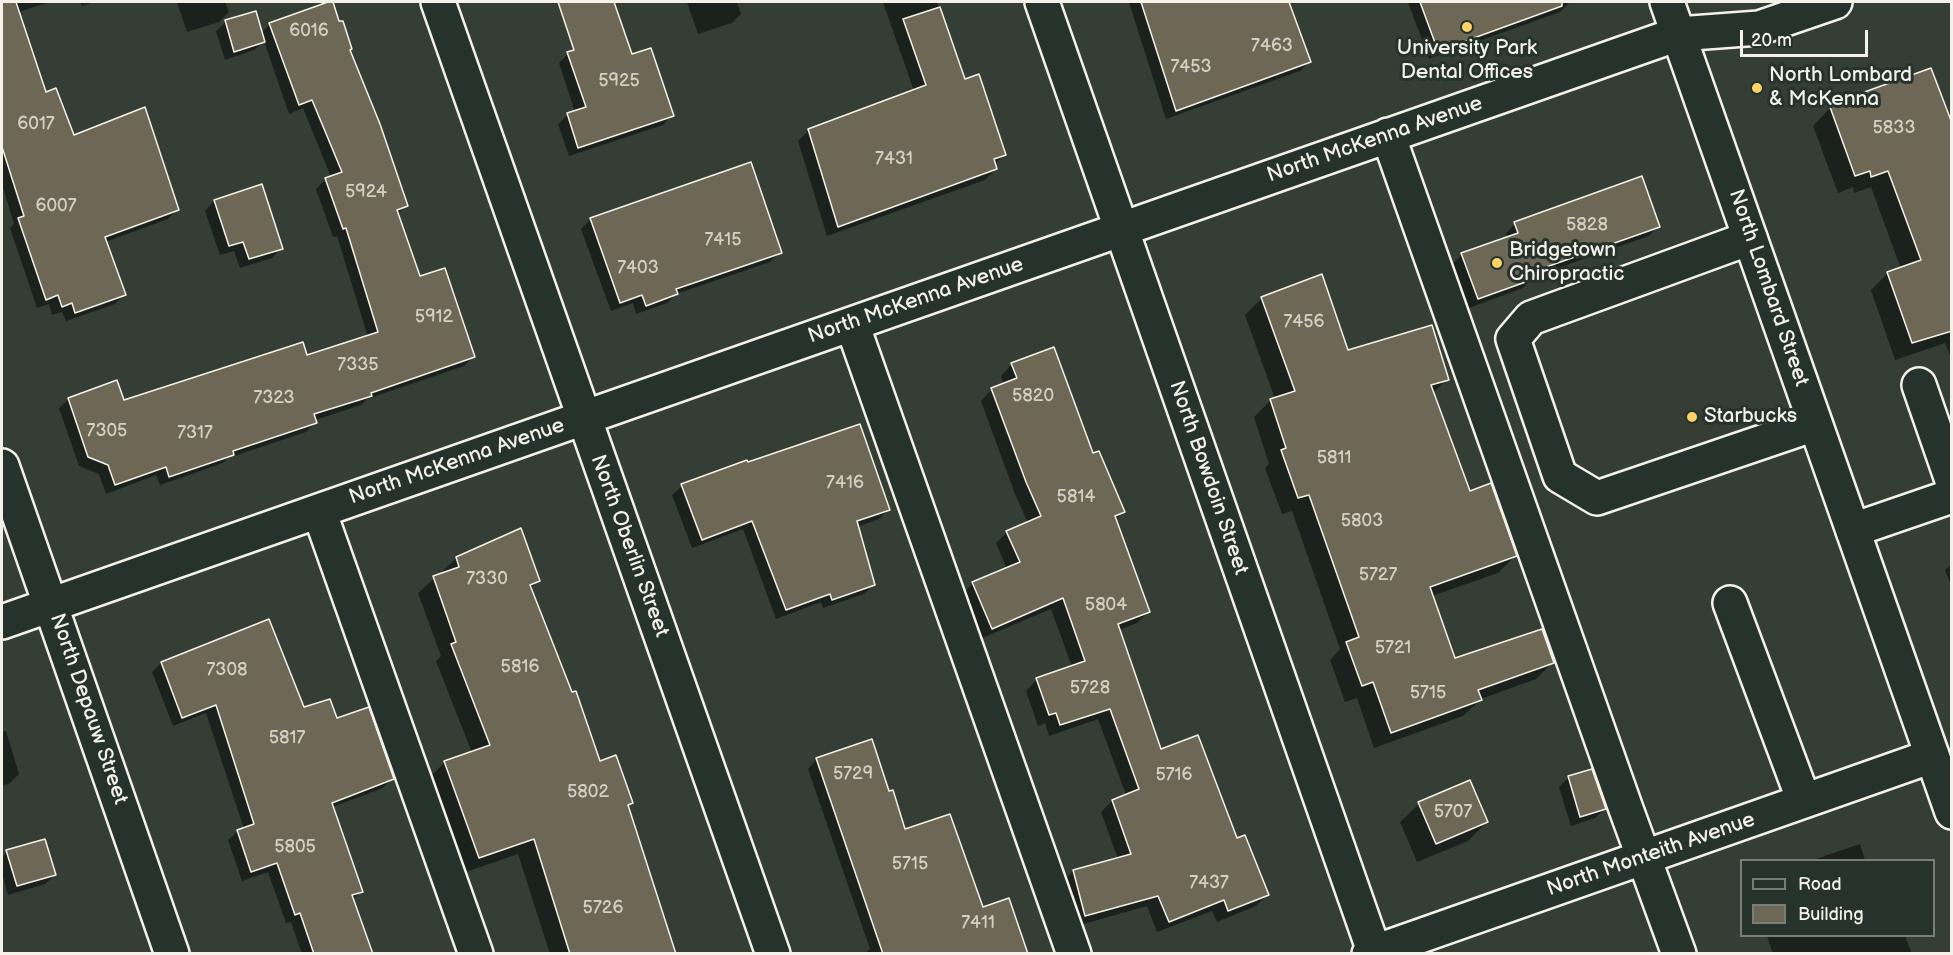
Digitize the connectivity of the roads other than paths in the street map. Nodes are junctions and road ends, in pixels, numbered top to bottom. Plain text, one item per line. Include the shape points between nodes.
1 (438, 2) edge
2 (1042, 2) edge
3 (1667, 2) edge
4 (1835, 2) edge
5 (1678, 34) junction
6 (1388, 135) junction
7 (1121, 229) junction
8 (1750, 238) junction
9 (852, 324) junction
10 (1919, 385) dead end
11 (584, 418) junction
12 (1815, 424) junction
13 (2, 466) edge
14 (1952, 480) edge
15 (1952, 496) edge
16 (319, 511) junction
17 (1853, 530) junction
18 (1730, 603) dead end
19 (52, 605) junction
20 (2, 622) edge
21 (1932, 756) junction
22 (1804, 801) junction
23 (1952, 812) edge
24 (1644, 857) junction
25 (1373, 953) edge
26 (172, 954) edge
27 (476, 954) edge
28 (773, 954) edge
29 (1074, 954) edge
30 (1679, 954) edge

1 - 11 street, North Oberlin Street
2 - 7 street, North Bowdoin Street
3 - 5 street, North Lombard Street
4 - 5 street, North McKenna Avenue via 1759,28
5 - 6 street, North McKenna Avenue
5 - 8 street, North Lombard Street
6 - 7 street, North McKenna Avenue
6 - 24 street
7 - 9 street, North McKenna Avenue
7 - 25 street, North Bowdoin Street
8 - 12 street, North Lombard Street
8 - 12 street via 1531,318 1513,339 1560,476 1597,498
9 - 11 street, North McKenna Avenue
9 - 29 street
10 - 14 street
11 - 16 street, North McKenna Avenue
11 - 28 street, North Oberlin Street
12 - 17 street, North Lombard Street
13 - 19 street, North Depauw Street
15 - 17 street
16 - 19 street, North McKenna Avenue
16 - 27 street
17 - 21 street, North Lombard Street
18 - 22 street
19 - 20 street, North McKenna Avenue
19 - 26 street, North Depauw Street
21 - 22 street, North Monteith Avenue
21 - 23 street, North Lombard Street
22 - 24 street, North Monteith Avenue
24 - 25 street, North Monteith Avenue
24 - 30 street

